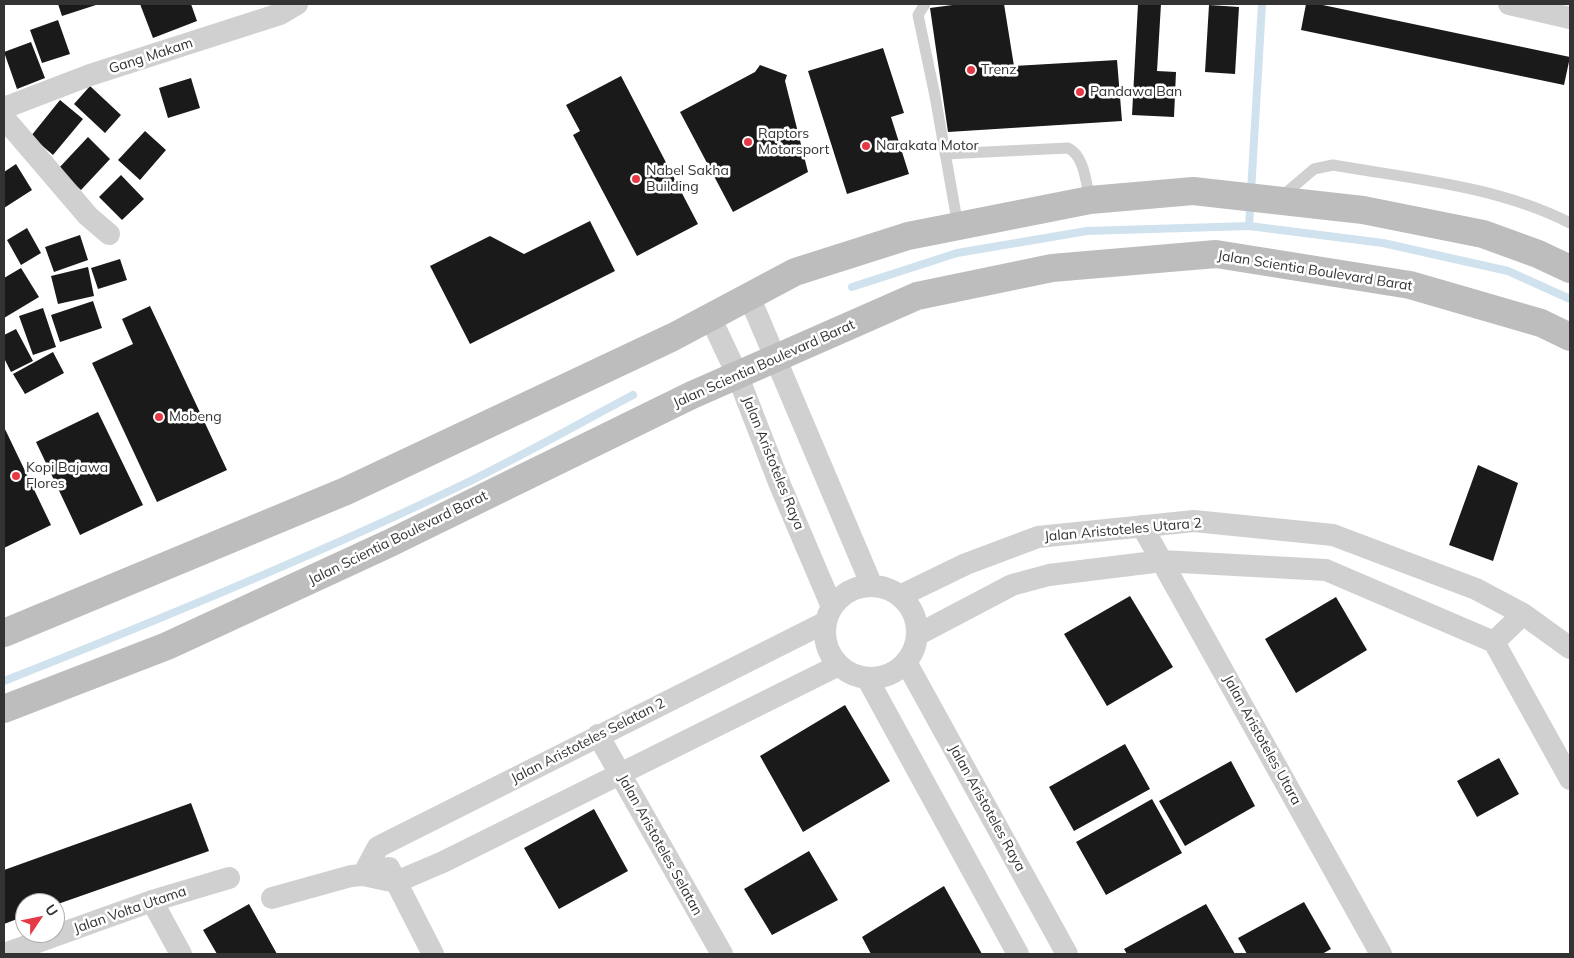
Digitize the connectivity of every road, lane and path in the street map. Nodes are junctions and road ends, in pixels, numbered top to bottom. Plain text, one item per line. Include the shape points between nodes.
1 (297, 4) edge
2 (924, 4) edge
3 (1509, 4) edge
4 (1570, 18) edge
5 (4, 108) edge
6 (4, 118) edge
7 (945, 154) junction
8 (1274, 199) junction
9 (1090, 200) junction
10 (1570, 223) edge
11 (958, 226) junction
12 (109, 234) dead end
13 (1570, 269) edge
14 (749, 296) junction
15 (710, 317) junction
16 (1570, 337) edge
17 (775, 358) junction
18 (738, 374) junction
19 (1142, 526) junction
20 (1162, 561) junction
21 (872, 586) junction
22 (900, 596) junction
23 (829, 614) junction
24 (1523, 614) junction
25 (4, 633) edge
26 (917, 636) junction
27 (1494, 642) junction
28 (1570, 648) edge
29 (906, 662) junction
30 (839, 665) junction
31 (866, 678) junction
32 (4, 709) edge
33 (598, 735) junction
34 (620, 774) junction
35 (1570, 779) edge
36 (378, 847) junction
37 (363, 875) junction
38 (230, 878) dead end
39 (396, 882) junction
40 (272, 898) dead end
41 (152, 902) junction
42 (4, 954) edge
43 (181, 954) edge
44 (433, 954) edge
45 (722, 954) edge
46 (1018, 954) edge
47 (1068, 954) edge
48 (1381, 954) edge

1 - 5 street, Gang Makam via 280,14 90,75
2 - 7 lane via 918,15
3 - 4 street
6 - 12 street via 88,216
7 - 9 lane via 1068,148 1077,154 1081,162
7 - 11 lane
8 - 9 street via 1194,191
8 - 10 lane via 1314,169 1333,164 1486,191 1549,212
8 - 13 street via 1363,210 1483,234
9 - 11 street
11 - 14 street via 908,236 795,272
14 - 15 street
14 - 17 street
15 - 18 street, Jalan Aristoteles Raya
15 - 25 street via 346,491
16 - 17 street, Jalan Scientia Boulevard Barat via 1542,323 1410,285 1216,254 1052,268 917,296
17 - 18 street, Jalan Scientia Boulevard Barat
17 - 21 street
18 - 23 street, Jalan Aristoteles Raya
18 - 32 street, Jalan Scientia Boulevard Barat via 390,543 167,646
19 - 20 street, Jalan Aristoteles Utara
19 - 22 street, Jalan Aristoteles Utara 2 via 1038,537 966,564
19 - 24 street, Jalan Aristoteles Utara 2 via 1194,521 1332,535 1476,589
20 - 26 street via 1049,575 1012,585
20 - 27 street via 1326,570
20 - 48 street, Jalan Aristoteles Utara
21 - 22 street
21 - 23 street via 857,588 843,596
22 - 26 street via 910,607
23 - 30 street, Jalan Aristoteles Raya via 826,637 830,652
23 - 33 street, Jalan Aristoteles Selatan 2
24 - 27 street
24 - 28 street, Jalan Aristoteles Utara 2
26 - 29 street via 914,650
27 - 35 street
29 - 31 street via 895,672
29 - 47 street, Jalan Aristoteles Raya
30 - 31 street
30 - 34 street
31 - 46 street
33 - 34 street, Jalan Aristoteles Selatan
33 - 36 street, Jalan Aristoteles Selatan 2
34 - 39 street
34 - 45 street, Jalan Aristoteles Selatan
36 - 37 street
36 - 39 street
37 - 39 street
37 - 40 street via 339,878
38 - 41 street, Jalan Volta Utama
39 - 44 street
41 - 42 street, Jalan Volta Utama
41 - 43 street

